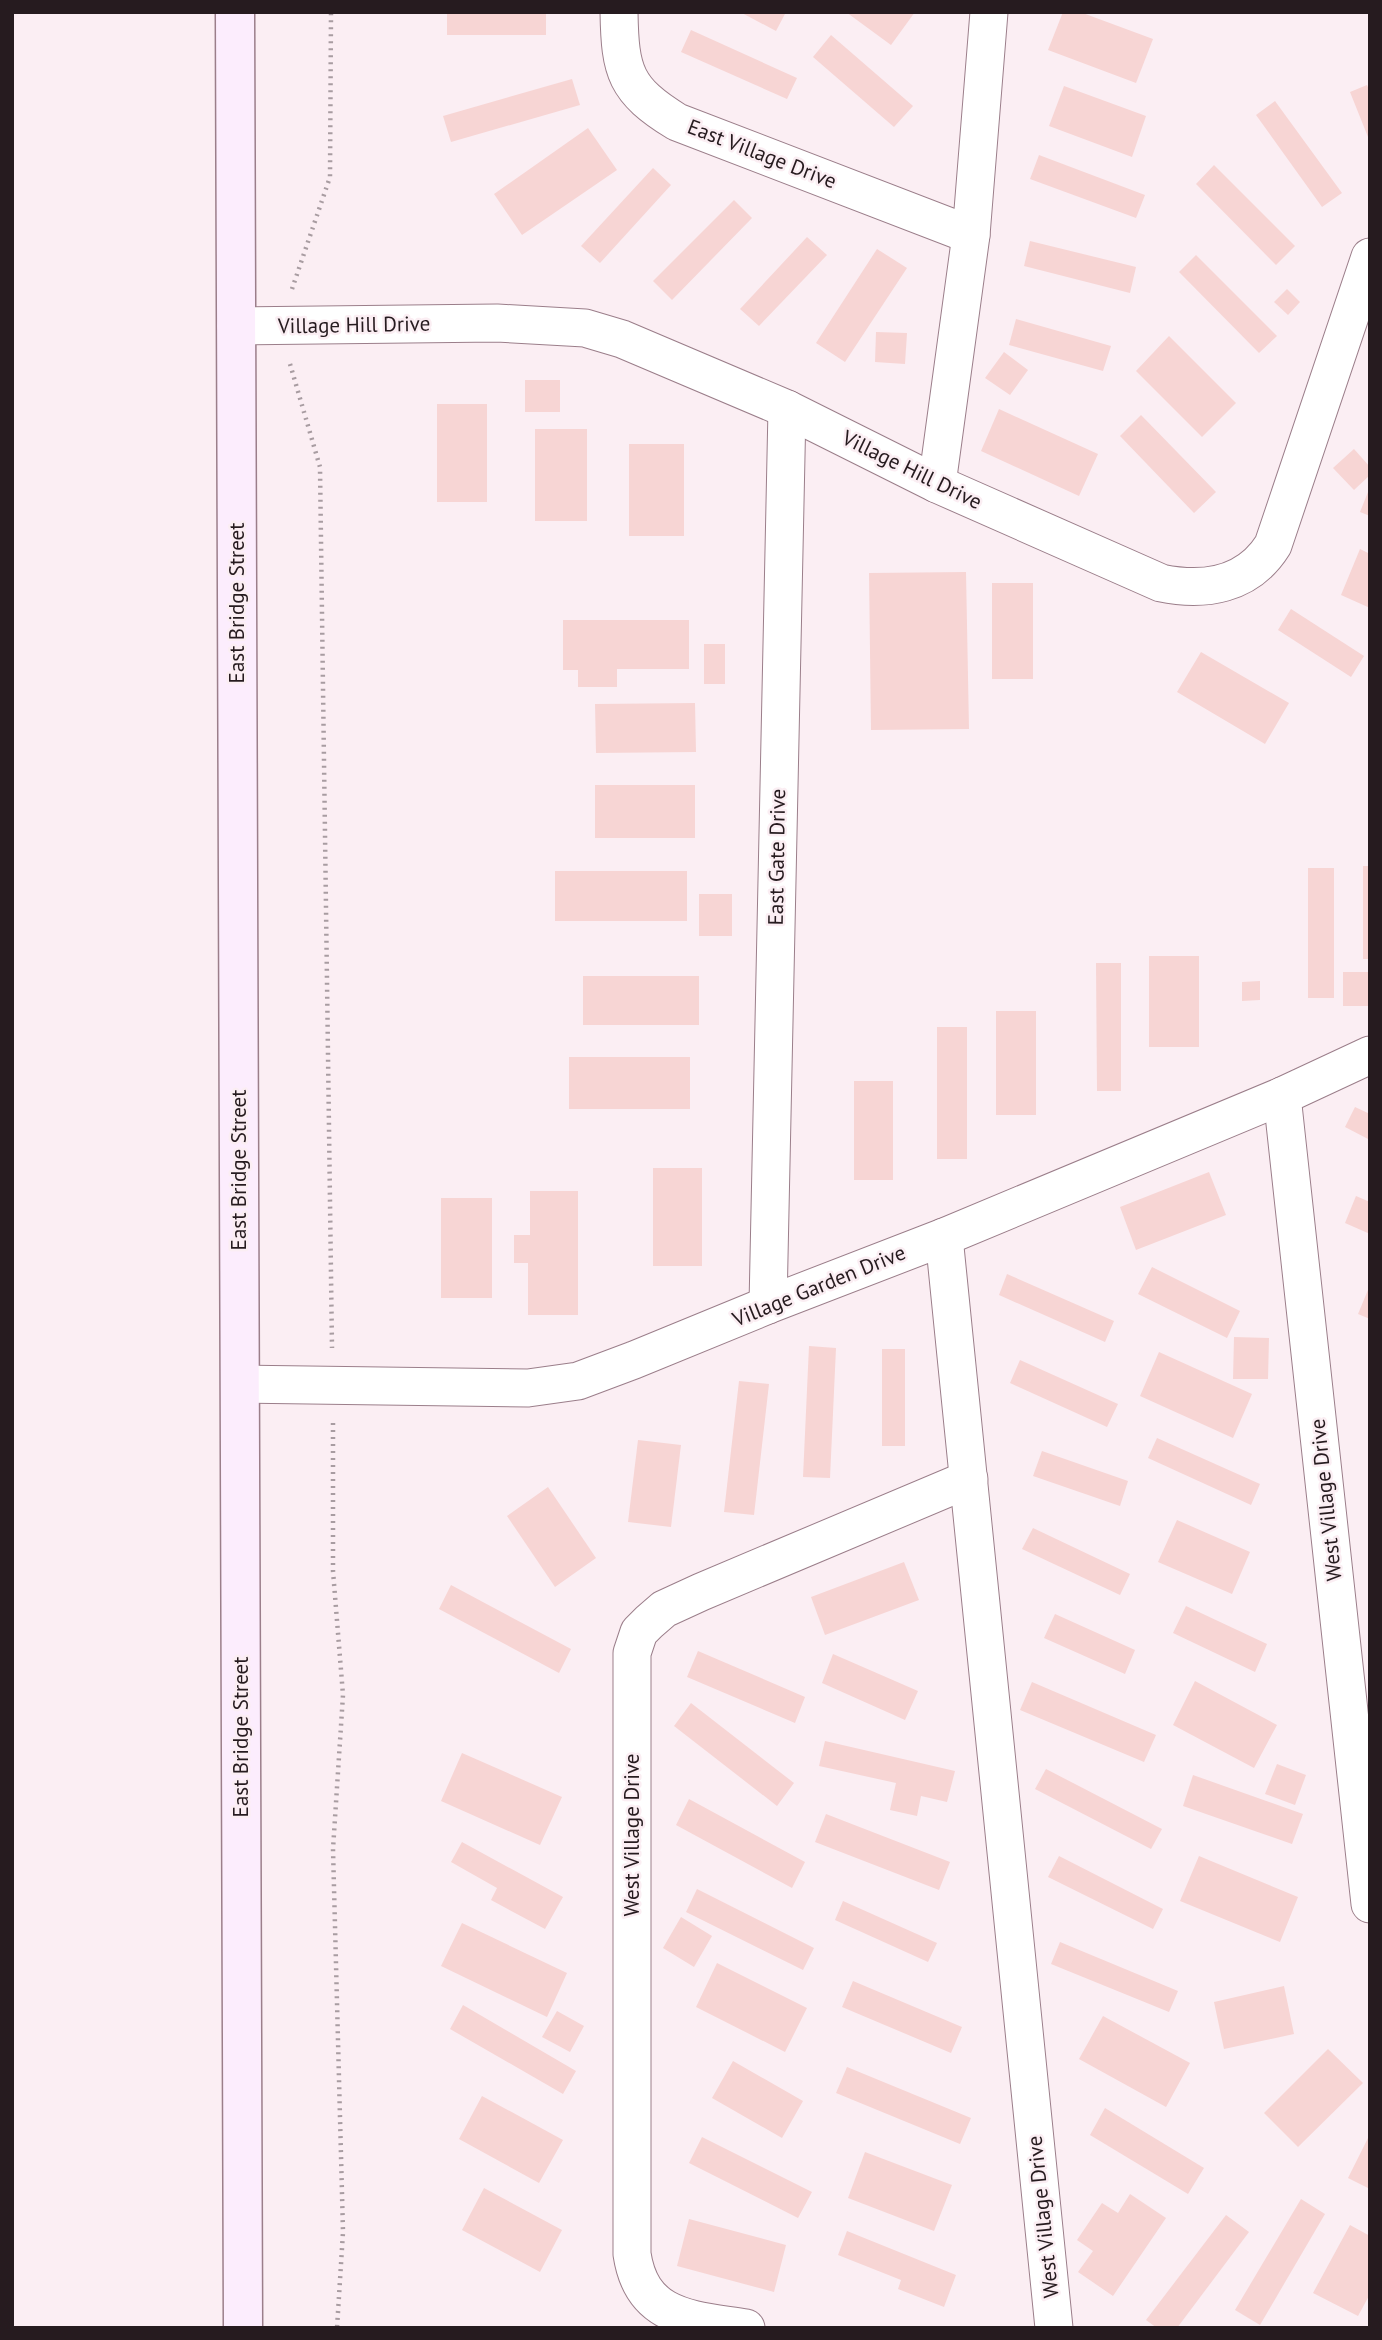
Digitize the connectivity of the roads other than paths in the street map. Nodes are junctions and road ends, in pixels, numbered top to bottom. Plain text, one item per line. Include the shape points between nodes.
1 (235, 12) edge
2 (620, 12) edge
3 (989, 12) edge
4 (971, 235) junction
5 (1370, 257) edge
6 (236, 326) junction
7 (787, 409) junction
8 (937, 484) junction
9 (1370, 1055) edge
10 (1282, 1096) junction
11 (944, 1237) junction
12 (768, 1305) junction
13 (240, 1384) junction
14 (969, 1479) junction
15 (1370, 1904) edge
16 (243, 2328) edge
17 (746, 2328) edge
18 (1054, 2328) edge

1 - 6 main road, East Bridge Street
2 - 4 street, East Village Drive via 622,64 639,93 677,122
3 - 4 street
4 - 8 street
5 - 8 street, Village Hill Drive via 1273,545 1264,560 1229,582 1199,588 1161,583
6 - 7 street, Village Hill Drive via 497,323 585,328 622,339
6 - 13 main road, East Bridge Street
7 - 8 street, Village Hill Drive
7 - 12 street, East Gate Drive
9 - 10 street, Village Garden Drive
10 - 11 street, Village Garden Drive
10 - 15 street, West Village Drive
11 - 12 street, Village Garden Drive
11 - 14 street, West Village Drive
12 - 13 street, Village Garden Drive via 578,1381 528,1388
13 - 16 main road, East Bridge Street
14 - 17 street, West Village Drive via 664,1609 639,1632 632,1653 633,2262 640,2285 661,2307 685,2318
14 - 18 street, West Village Drive

